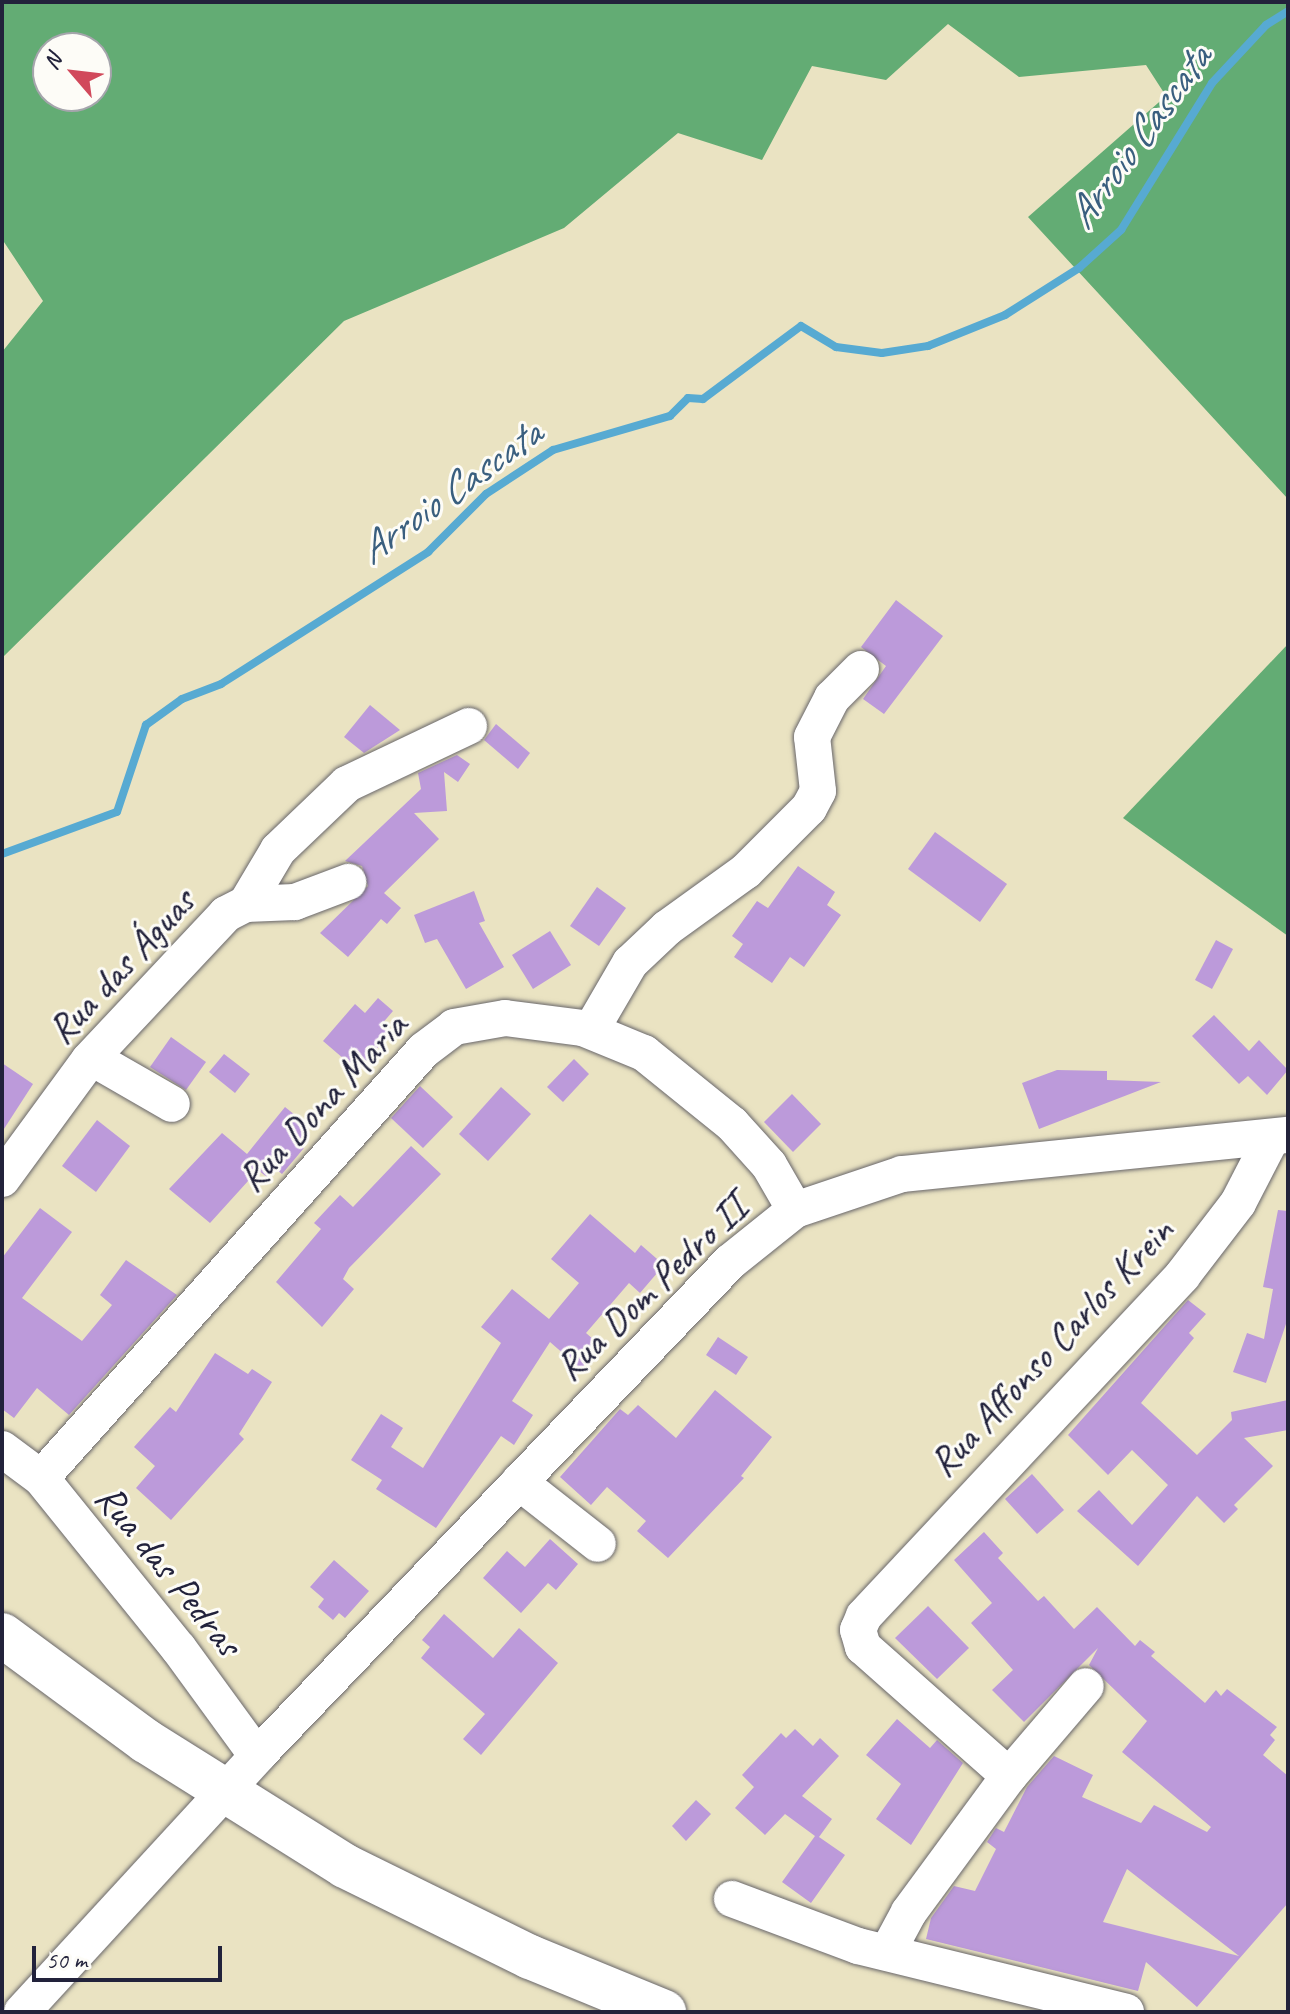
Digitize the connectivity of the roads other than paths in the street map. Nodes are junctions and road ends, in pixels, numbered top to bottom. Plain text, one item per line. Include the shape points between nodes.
1 (861, 669) dead end
2 (469, 726) dead end
3 (348, 882) dead end
4 (246, 904) junction
5 (591, 1030) junction
6 (92, 1058) junction
7 (172, 1104) dead end
8 (1280, 1136) edge
9 (2, 1179) edge
10 (795, 1210) junction
11 (2, 1449) edge
12 (41, 1478) junction
13 (519, 1482) junction
14 (598, 1544) dead end
15 (2, 1635) edge
16 (1086, 1686) dead end
17 (257, 1756) junction
18 (1009, 1776) junction
19 (227, 1793) junction
20 (732, 1899) dead end
21 (888, 1951) junction
22 (22, 2012) edge
23 (664, 2012) edge
24 (1126, 2012) edge

1 - 5 street via 832,698 812,737 818,791 809,808 746,871 667,928 630,963
2 - 4 street via 347,784 278,850
3 - 4 street, Rua das Águas via 295,902
4 - 6 street, Rua das Águas via 226,914 196,942
5 - 10 street, Rua Dona Maria via 644,1053 720,1113 769,1165
5 - 12 street, Rua Dona Maria via 481,1019 454,1027 424,1050
6 - 7 street
6 - 9 street, Rua das Águas
8 - 10 street, Rua Dom Pedro II via 902,1174
8 - 18 street, Rua Affonso Carlos Krein via 1238,1203 1182,1276 874,1601 858,1630 863,1647
10 - 13 street, Rua Dom Pedro II via 730,1262
11 - 12 street, Rua das Pedras
12 - 17 street, Rua das Pedras
13 - 14 street
13 - 17 street, Rua Dom Pedro II
15 - 19 main road
16 - 18 street
17 - 19 street, Rua Dom Pedro II
18 - 21 street via 909,1912
19 - 22 street, Rua Dom Pedro II
19 - 23 main road via 345,1866 421,1905
20 - 21 street via 858,1946
21 - 24 street

